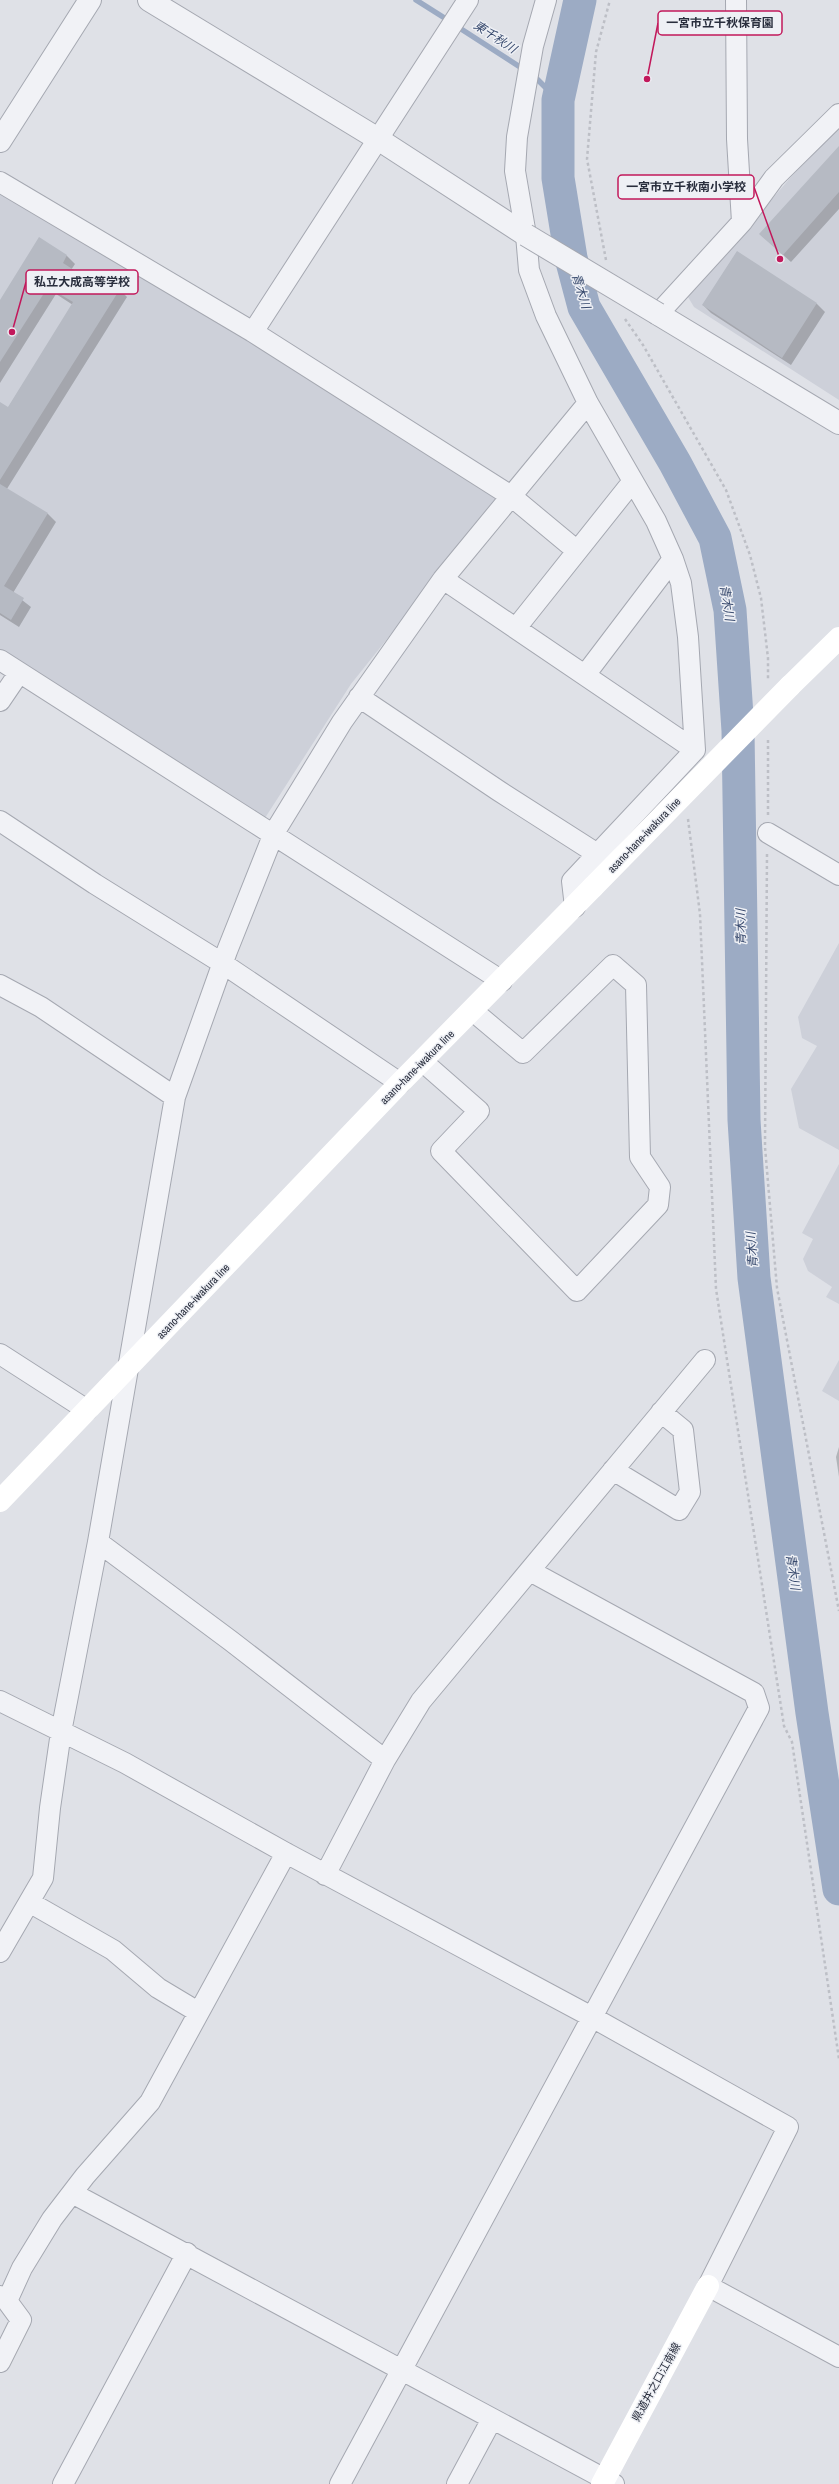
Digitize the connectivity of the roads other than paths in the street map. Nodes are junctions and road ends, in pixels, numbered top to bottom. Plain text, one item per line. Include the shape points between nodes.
1 (90, 0) edge
2 (149, 0) edge
3 (468, 0) edge
4 (546, 0) edge
5 (736, 0) edge
6 (839, 114) edge
7 (378, 139) junction
8 (0, 141) edge
9 (0, 182) edge
10 (742, 222) junction
11 (526, 235) junction
12 (658, 314) junction
13 (253, 332) junction
14 (588, 403) junction
15 (839, 423) edge
16 (632, 481) junction
17 (511, 496) junction
18 (576, 550) junction
19 (673, 559) junction
20 (443, 580) junction
21 (516, 628) junction
22 (839, 638) edge
23 (0, 660) edge
24 (19, 673) junction
25 (585, 675) junction
26 (359, 697) junction
27 (0, 701) edge
28 (695, 750) junction
29 (0, 821) edge
30 (274, 833) junction
31 (768, 833) road end
32 (598, 855) junction
33 (839, 874) edge
34 (575, 907) junction
35 (222, 963) junction
36 (502, 981) junction
37 (0, 985) edge
38 (473, 1010) junction
39 (422, 1061) junction
40 (400, 1083) junction
41 (175, 1097) junction
42 (0, 1354) edge
43 (705, 1360) dead end
44 (128, 1369) junction
45 (87, 1410) junction
46 (661, 1412) junction
47 (613, 1470) junction
48 (0, 1500) edge
49 (98, 1542) junction
50 (530, 1571) junction
51 (0, 1700) edge
52 (61, 1732) junction
53 (385, 1760) junction
54 (286, 1853) junction
55 (325, 1875) junction
56 (29, 1902) junction
57 (0, 1952) edge
58 (198, 2012) junction
59 (590, 2016) junction
60 (72, 2193) junction
61 (187, 2253) junction
62 (708, 2286) junction
63 (3, 2298) edge
64 (839, 2357) edge
65 (0, 2362) edge
66 (401, 2370) junction
67 (492, 2419) junction
68 (604, 2483) edge
69 (63, 2484) edge
70 (340, 2484) edge
71 (457, 2484) edge

1 - 8 street
2 - 7 street
3 - 7 street
4 - 11 street via 533,46 517,137 515,170
5 - 10 street via 737,139
6 - 10 street via 774,178
7 - 11 street
7 - 13 street
9 - 13 street
10 - 12 street
11 - 12 street, bridge
11 - 14 street via 529,270 546,316
12 - 15 street
13 - 17 street
14 - 16 street
14 - 17 street
16 - 18 street
16 - 19 street via 656,521
17 - 18 street
17 - 20 street
18 - 21 street
19 - 25 street
19 - 28 street via 681,583 686,612
20 - 21 street
20 - 26 street
21 - 25 street
22 - 34 main road, asano-hane-iwakura line, bridge
23 - 24 street
24 - 27 street
24 - 30 street via 165,767
25 - 28 street
26 - 30 street
26 - 32 street
28 - 32 street
29 - 35 street
30 - 35 street
30 - 36 street
31 - 33 street
32 - 34 street via 572,881
34 - 36 main road, asano-hane-iwakura line
35 - 40 street
35 - 41 street
36 - 38 main road, asano-hane-iwakura line
37 - 41 street via 41,1007
38 - 39 main road, asano-hane-iwakura line
38 - 39 street via 523,1053 613,965 636,985 640,1157 660,1187 658,1205 577,1291 441,1151 479,1112
39 - 40 main road, asano-hane-iwakura line
40 - 44 main road, asano-hane-iwakura line
41 - 44 street
42 - 45 street
43 - 46 street
44 - 45 main road, asano-hane-iwakura line
44 - 49 street
45 - 48 main road, asano-hane-iwakura line
46 - 47 street
46 - 47 street via 683,1430 690,1492 679,1510
47 - 50 street
49 - 52 street
49 - 53 street
50 - 53 street via 421,1701
50 - 59 street via 754,1693 759,1708
51 - 52 street
52 - 54 street via 125,1763
52 - 56 street via 43,1878
53 - 55 street
54 - 55 street
54 - 58 street
55 - 59 street
56 - 57 street
56 - 58 street via 113,1950 158,1988
58 - 60 street via 150,2102
59 - 62 street via 788,2127
59 - 66 street
60 - 61 street
60 - 63 street via 52,2219
61 - 66 street
61 - 69 street
62 - 64 street
62 - 68 main road, 県道井之口江南線
63 - 65 street via 21,2320
66 - 67 street
66 - 70 street
67 - 68 street
67 - 71 street

